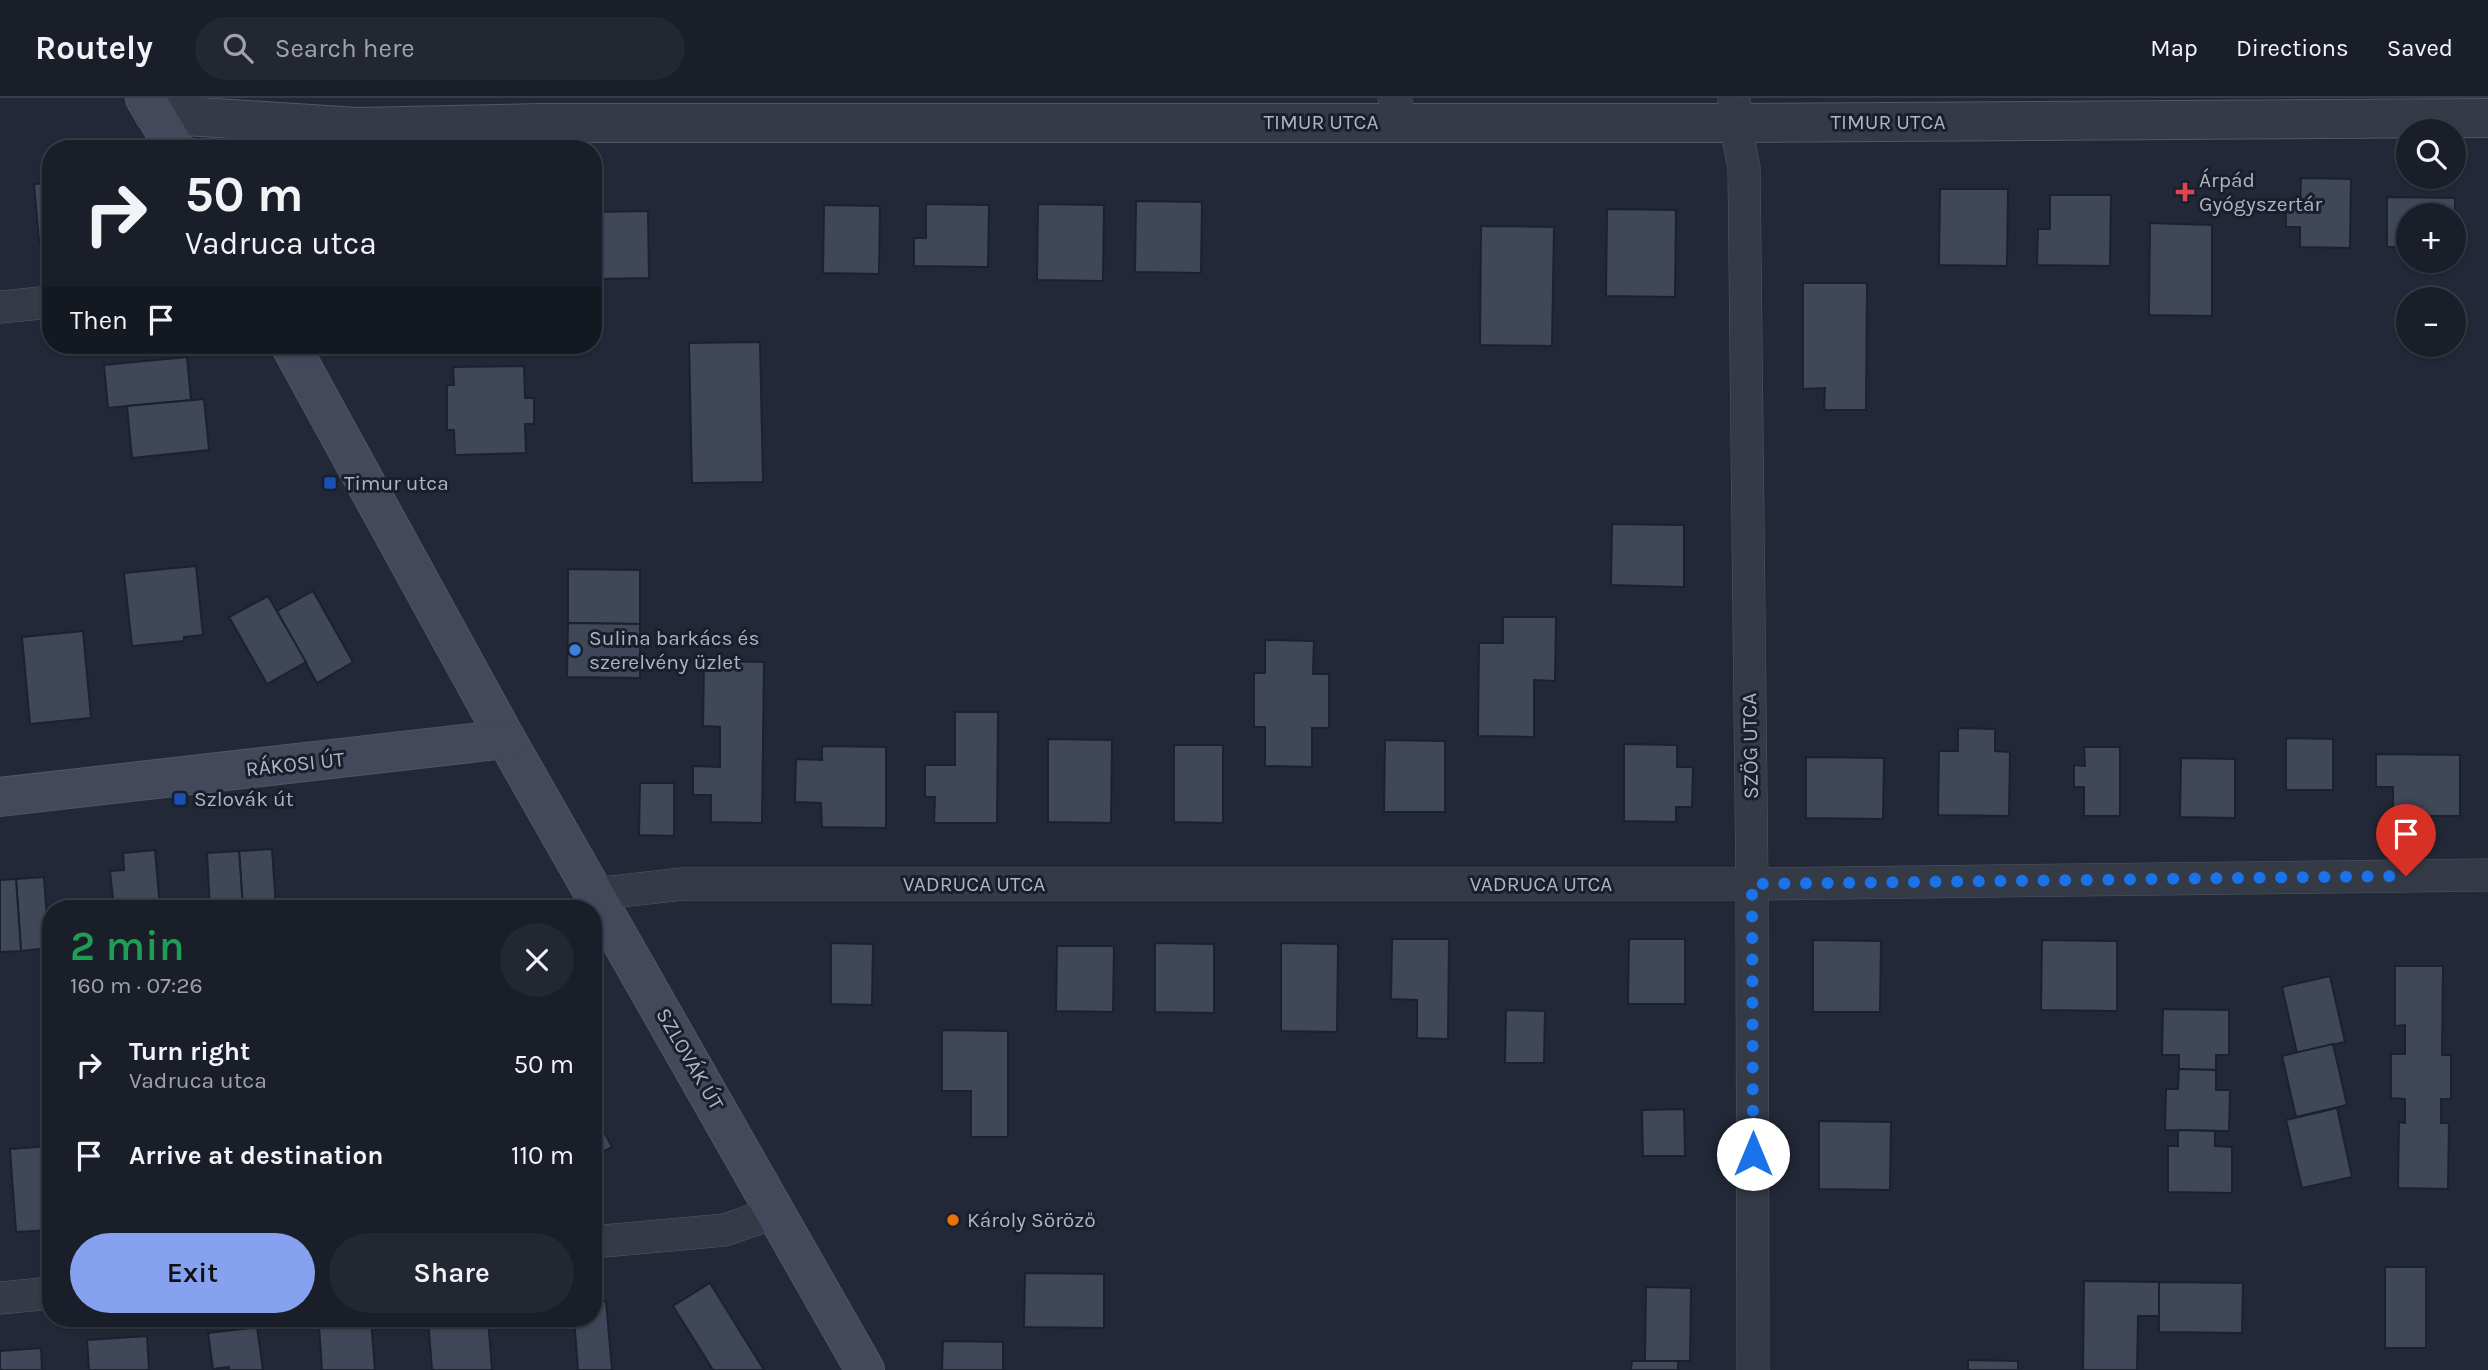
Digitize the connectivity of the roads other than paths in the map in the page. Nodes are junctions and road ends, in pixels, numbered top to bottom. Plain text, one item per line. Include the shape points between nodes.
1 (150, 106) edge
2 (1399, 110) edge
3 (1735, 111) edge
4 (2488, 118) edge
5 (357, 127) junction
6 (171, 140) edge
7 (319, 140) edge
8 (42, 303) edge
9 (0, 307) edge
10 (295, 354) edge
11 (506, 738) junction
12 (0, 797) edge
13 (2488, 875) edge
14 (1752, 884) junction
15 (595, 894) junction
16 (598, 900) edge
17 (602, 906) edge
18 (776, 1212) junction
19 (602, 1241) edge
20 (42, 1294) edge
21 (0, 1298) edge
22 (865, 1370) edge
23 (1753, 1370) edge

1 - 5 street, TIMUR UTCA
1 - 6 main road
2 - 3 street, TIMUR UTCA
2 - 5 street, TIMUR UTCA
3 - 4 street, TIMUR UTCA
3 - 14 street, SZÖG UTCA via 1744,167
5 - 7 street
8 - 9 street
10 - 11 main road, SZLOVÁK ÚT
11 - 12 main road, RÁKOSI ÚT
11 - 15 main road, SZLOVÁK ÚT
13 - 14 street, VADRUCA UTCA
14 - 15 street, VADRUCA UTCA via 681,884
14 - 23 street, SZÖG UTCA
15 - 16 main road, SZLOVÁK ÚT
17 - 18 main road, SZLOVÁK ÚT
18 - 19 street via 725,1230
18 - 22 main road, SZLOVÁK ÚT
20 - 21 street

